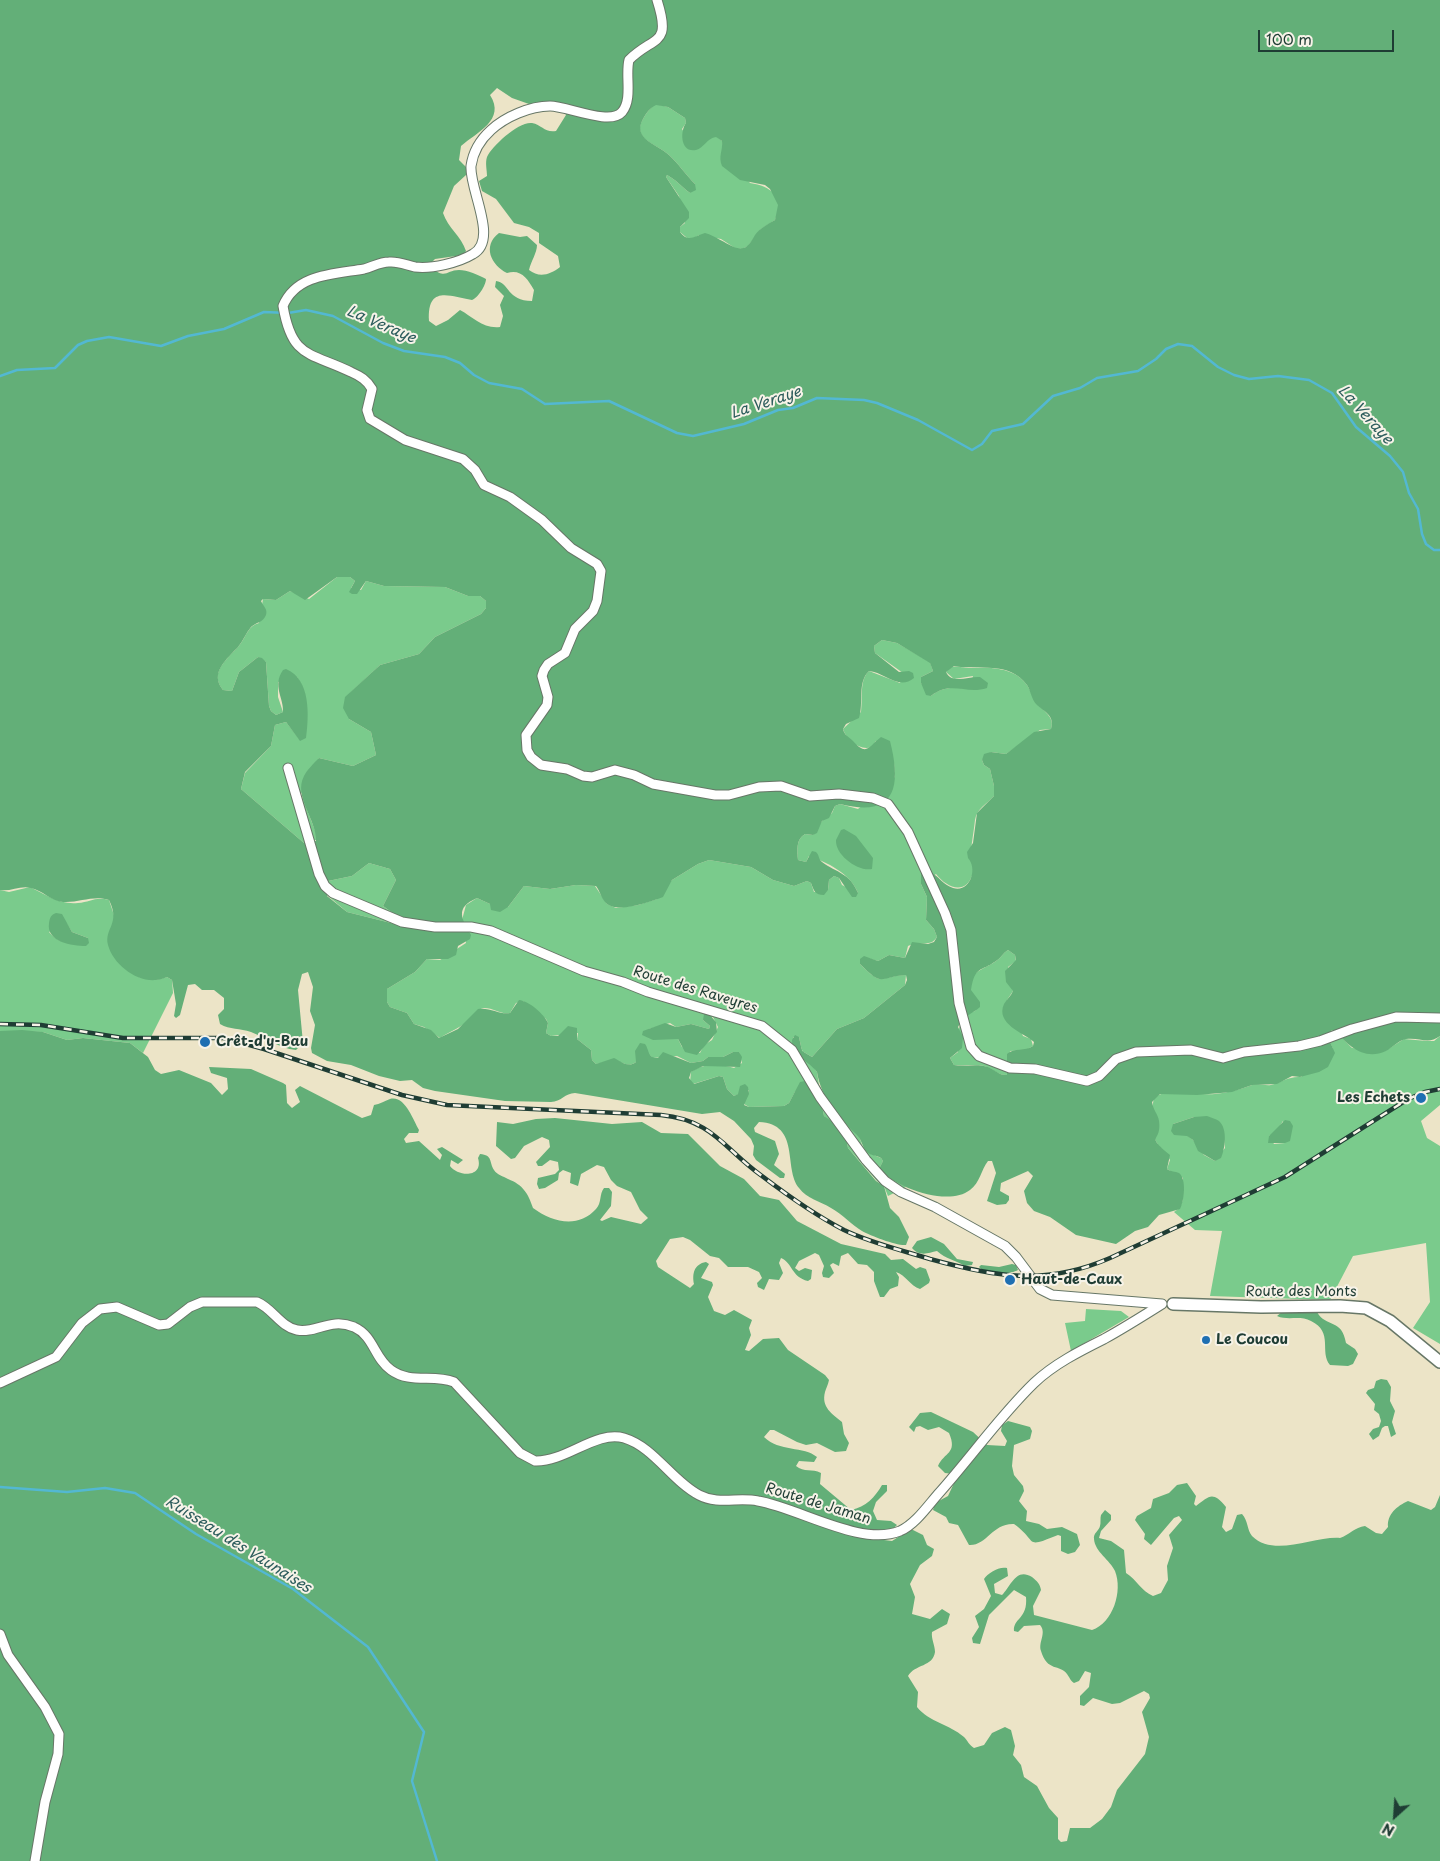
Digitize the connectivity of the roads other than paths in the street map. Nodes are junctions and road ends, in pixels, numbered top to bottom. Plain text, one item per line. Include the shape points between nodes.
1 (657, 0) edge
2 (288, 768) dead end
3 (1440, 1018) edge
4 (1168, 1304) junction
5 (1440, 1362) edge
6 (0, 1383) edge
7 (0, 1634) edge
8 (34, 1861) edge

1 - 3 street via 662,32 653,44 629,60 626,104 622,112 609,117 550,106 532,109 501,123 481,141 471,166 485,232 484,242 474,254 426,268 386,262 319,276 293,290 283,306 286,326 296,345 309,355 369,382 372,389 367,410 370,419 404,440 463,459 484,485 510,497 542,520 571,548 598,564 601,570 598,601 593,611 575,629 565,653 544,670 542,676 547,705 526,735 531,758 541,765 583,776 592,777 615,770 634,774 653,784 715,795 781,786 810,796 839,794 873,798 888,804 908,832 951,930 959,1003 971,1047 979,1056 1010,1068 1035,1069 1087,1081 1099,1076 1116,1059 1136,1052 1191,1050 1223,1058 1244,1052 1306,1045 1396,1017
2 - 4 street, Route des Raveyres via 319,874 333,893 402,922 471,927 491,932 584,971 762,1026 792,1050 824,1102 885,1181 1005,1246 1044,1292
4 - 5 street, Route des Monts via 1366,1308 1390,1321
4 - 6 street, Route de Jaman via 1084,1349 1036,1382 923,1511 901,1530 884,1535 855,1532 761,1501 704,1498 637,1444 624,1438 604,1438 565,1455 534,1461 520,1453 454,1382 441,1377 415,1378 395,1373 384,1364 368,1338 352,1326 332,1324 298,1331 257,1302 202,1302 168,1324 160,1325 117,1308 100,1309 82,1323 56,1357
7 - 8 street via 8,1655 45,1707 59,1734 58,1754 44,1802

